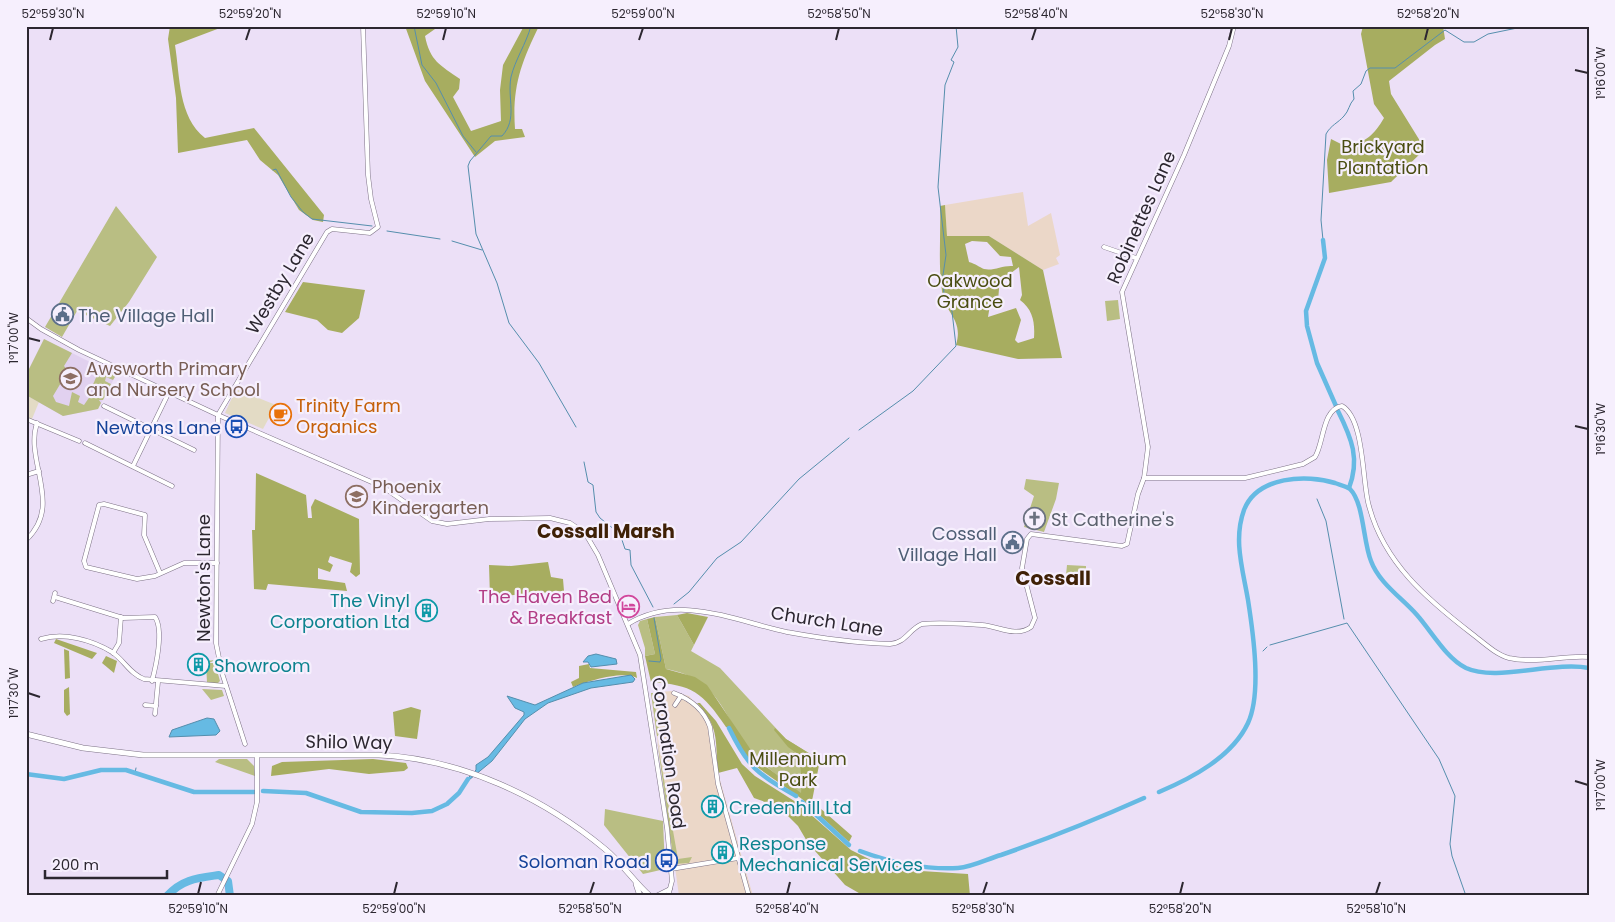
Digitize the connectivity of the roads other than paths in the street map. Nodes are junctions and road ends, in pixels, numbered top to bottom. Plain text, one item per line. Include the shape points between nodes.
1 (362, 26) edge
2 (1234, 26) edge
3 (1104, 247) dead end
4 (1136, 258) junction
5 (26, 318) edge
6 (168, 392) junction
7 (104, 406) dead end
8 (218, 415) junction
9 (26, 419) edge
10 (37, 423) junction
11 (151, 429) junction
12 (79, 441) dead end
13 (85, 443) dead end
14 (194, 450) dead end
15 (132, 466) junction
16 (39, 471) junction
17 (26, 475) edge
18 (1144, 478) junction
19 (172, 486) dead end
20 (26, 540) edge
21 (1127, 544) joint
22 (217, 563) junction
23 (160, 573) junction
24 (54, 597) dead end
25 (121, 617) junction
26 (628, 624) junction
27 (41, 639) dead end
28 (113, 653) junction
29 (1589, 657) edge
30 (152, 681) junction
31 (158, 682) junction
32 (226, 686) junction
33 (674, 693) dead end
34 (681, 696) junction
35 (675, 705) dead end
36 (145, 706) dead end
37 (156, 706) junction
38 (155, 714) dead end
39 (26, 734) edge
40 (250, 735) dead end
41 (242, 737) junction
42 (244, 744) dead end
43 (257, 755) junction
44 (738, 858) junction
45 (671, 869) junction
46 (636, 882) junction
47 (670, 888) junction
48 (218, 896) edge
49 (640, 896) edge
50 (650, 896) edge
51 (656, 896) edge
52 (668, 896) edge
53 (749, 896) edge

1 - 8 street, Westby Lane via 368,175 378,227 370,233 332,229 327,232
2 - 4 street, Robinettes Lane via 1229,46 1184,155
3 - 4 street
4 - 18 street, Robinettes Lane via 1124,283 1122,300 1147,434
5 - 6 street, Coronation Road via 79,350
6 - 8 street, Coronation Road
6 - 11 street
7 - 11 street via 113,407
8 - 22 street, Newton's Lane
8 - 26 street, Coronation Road via 369,480 438,523 536,517 570,523 591,541
9 - 10 street
10 - 12 street
10 - 16 street
11 - 14 street
11 - 15 street
13 - 15 street
15 - 19 street
16 - 17 street
16 - 20 street via 43,509 38,525
18 - 21 street, Robinettes Lane
18 - 29 street via 1245,478 1311,460 1318,452 1330,414 1338,406 1346,408 1358,436 1368,505 1373,518 1384,545 1420,592 1506,657
21 - 26 street, Church Lane via 1031,534 1027,539 1022,568 1035,618 1031,627 1022,631 982,625 922,624 901,642 890,644 799,634 696,611 649,613
22 - 23 street via 184,563
22 - 32 street, Newton's Lane via 216,643
23 - 23 street via 133,579 84,565 99,505 145,515 144,534
24 - 25 street
25 - 28 street via 119,643
25 - 30 street via 151,616 157,620 158,655
26 - 45 street, Coronation Road via 637,644 646,686
27 - 28 street via 66,636
28 - 30 street via 135,675
30 - 31 street
31 - 32 street
31 - 37 street
32 - 41 street, Newton's Lane
33 - 34 street
34 - 35 street
34 - 44 street via 691,701 710,726 718,784
36 - 37 street
37 - 38 street
39 - 43 main road, Shilo Way via 75,747 128,754
40 - 41 street
41 - 42 street, Newton's Lane
43 - 46 main road, Shilo Way via 394,756 457,768 513,791 561,817 605,849
43 - 48 street via 256,810 248,835
44 - 45 street
44 - 53 street
45 - 47 street, Coronation Road
46 - 49 main road, Shilo Way
46 - 50 main road, Shilo Way
47 - 51 street
47 - 52 street, Coronation Road
50 - 51 main road

